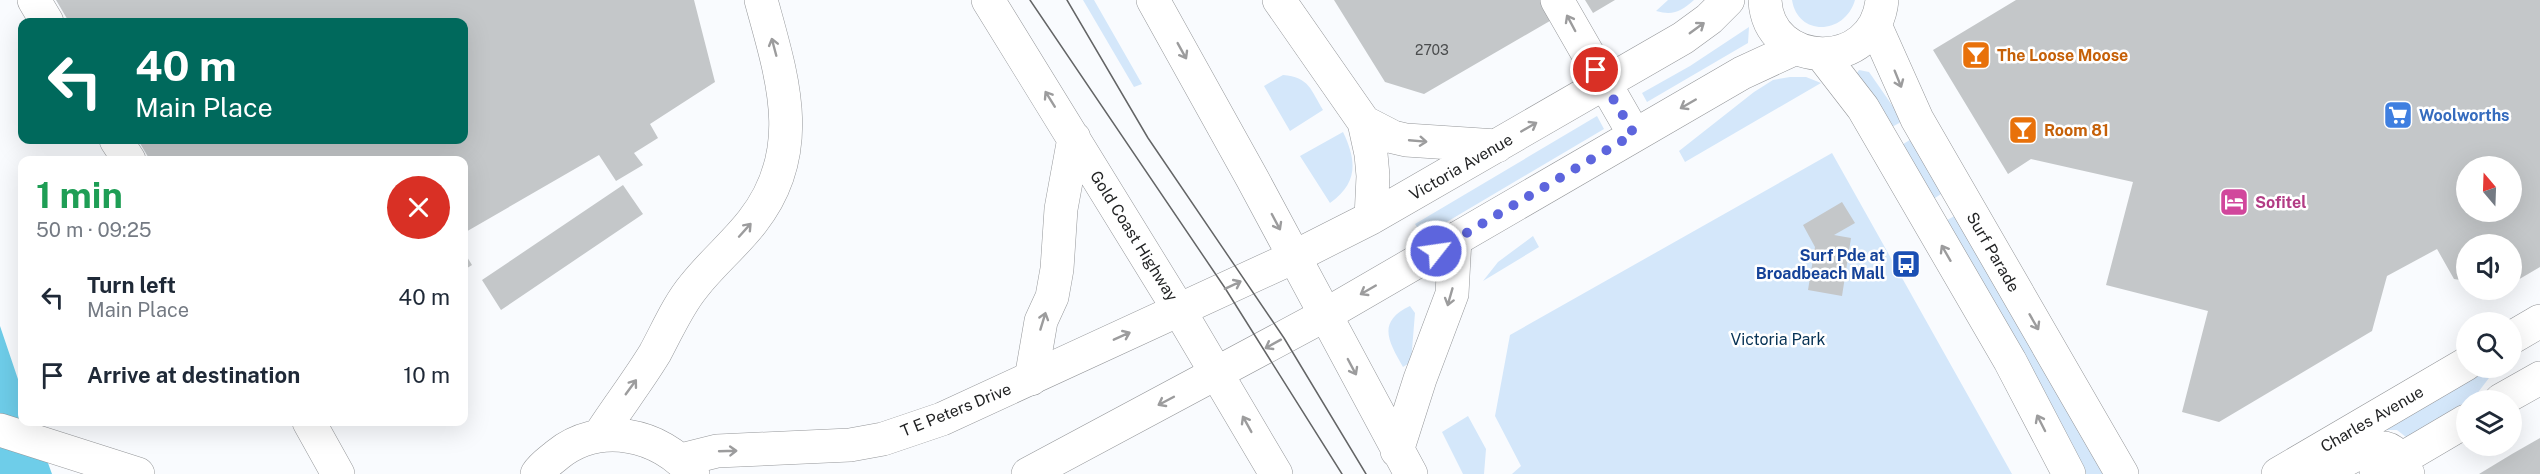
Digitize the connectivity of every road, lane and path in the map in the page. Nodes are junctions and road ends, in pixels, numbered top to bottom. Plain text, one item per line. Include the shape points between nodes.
1 (34, 0) edge
2 (761, 0) edge
3 (987, 0) edge
4 (1153, 0) edge
5 (1279, 0) edge
6 (1557, 0) edge
7 (1728, 0) edge
8 (1765, 0) edge
9 (1885, 9) edge
10 (45, 18) edge
11 (1809, 51) junction
12 (1604, 84) junction
13 (1364, 122) junction
14 (1634, 134) junction
15 (1074, 138) junction
16 (1497, 146) junction
17 (1371, 218) junction
18 (1455, 239) junction
19 (1294, 257) junction
20 (1179, 310) junction
21 (1324, 315) junction
22 (2540, 321) edge
23 (2522, 332) edge
24 (2456, 370) edge
25 (1218, 373) junction
26 (2540, 378) edge
27 (1031, 379) junction
28 (2519, 390) edge
29 (311, 426) edge
30 (2456, 428) edge
31 (0, 430) edge
32 (599, 436) junction
33 (1404, 462) edge
34 (687, 467) edge
35 (2394, 470) edge
36 (138, 474) edge
37 (339, 474) edge
38 (537, 474) edge
39 (1028, 474) edge
40 (1276, 474) edge
41 (2070, 474) edge
42 (2122, 474) edge
43 (2278, 474) edge
44 (2322, 474) edge

1 - 10 main road
32 -> 2 main road via 693,286 753,221 773,189 783,158 787,116 784,86
15 -> 3 main road, Gold Coast Highway
4 -> 19 main road
5 - 13 main road
12 -> 6 main road
12 -> 7 main road, Victoria Avenue via 1683,38
8 - 11 main road via 1772,24 1782,38
9 - 11 main road via 1865,38 1852,47 1838,53
9 -> 42 main road, Surf Parade via 1901,87
11 -> 14 main road via 1742,73
41 -> 11 main road via 2010,361 1863,108
12 - 14 main road
16 -> 12 main road, Victoria Avenue
13 -> 16 main road via 1406,140
13 - 17 main road via 1372,165
14 - 18 main road
15 - 20 main road, Gold Coast Highway
27 -> 15 main road via 1041,321 1058,269 1061,209
16 - 17 main road, Victoria Avenue
17 - 19 main road, Victoria Avenue
18 -> 21 main road
18 -> 33 main road via 1452,294 1420,379
20 -> 19 main road, Victoria Avenue
19 - 21 main road
20 - 25 main road, Gold Coast Highway
27 -> 20 main road, T E Peters Drive
21 -> 25 main road
21 -> 33 main road
22 - 23 main road
24 - 43 main road, Charles Avenue
25 -> 39 main road
40 -> 25 main road, Gold Coast Highway
26 - 28 main road
34 -> 27 main road, T E Peters Drive via 717,451 850,445 883,439 942,419
29 - 37 main road
30 - 35 main road
31 - 36 main road
32 - 34 main road via 628,435 657,443
32 - 38 main road via 567,447
35 - 44 main road via 2394,452 2375,447

